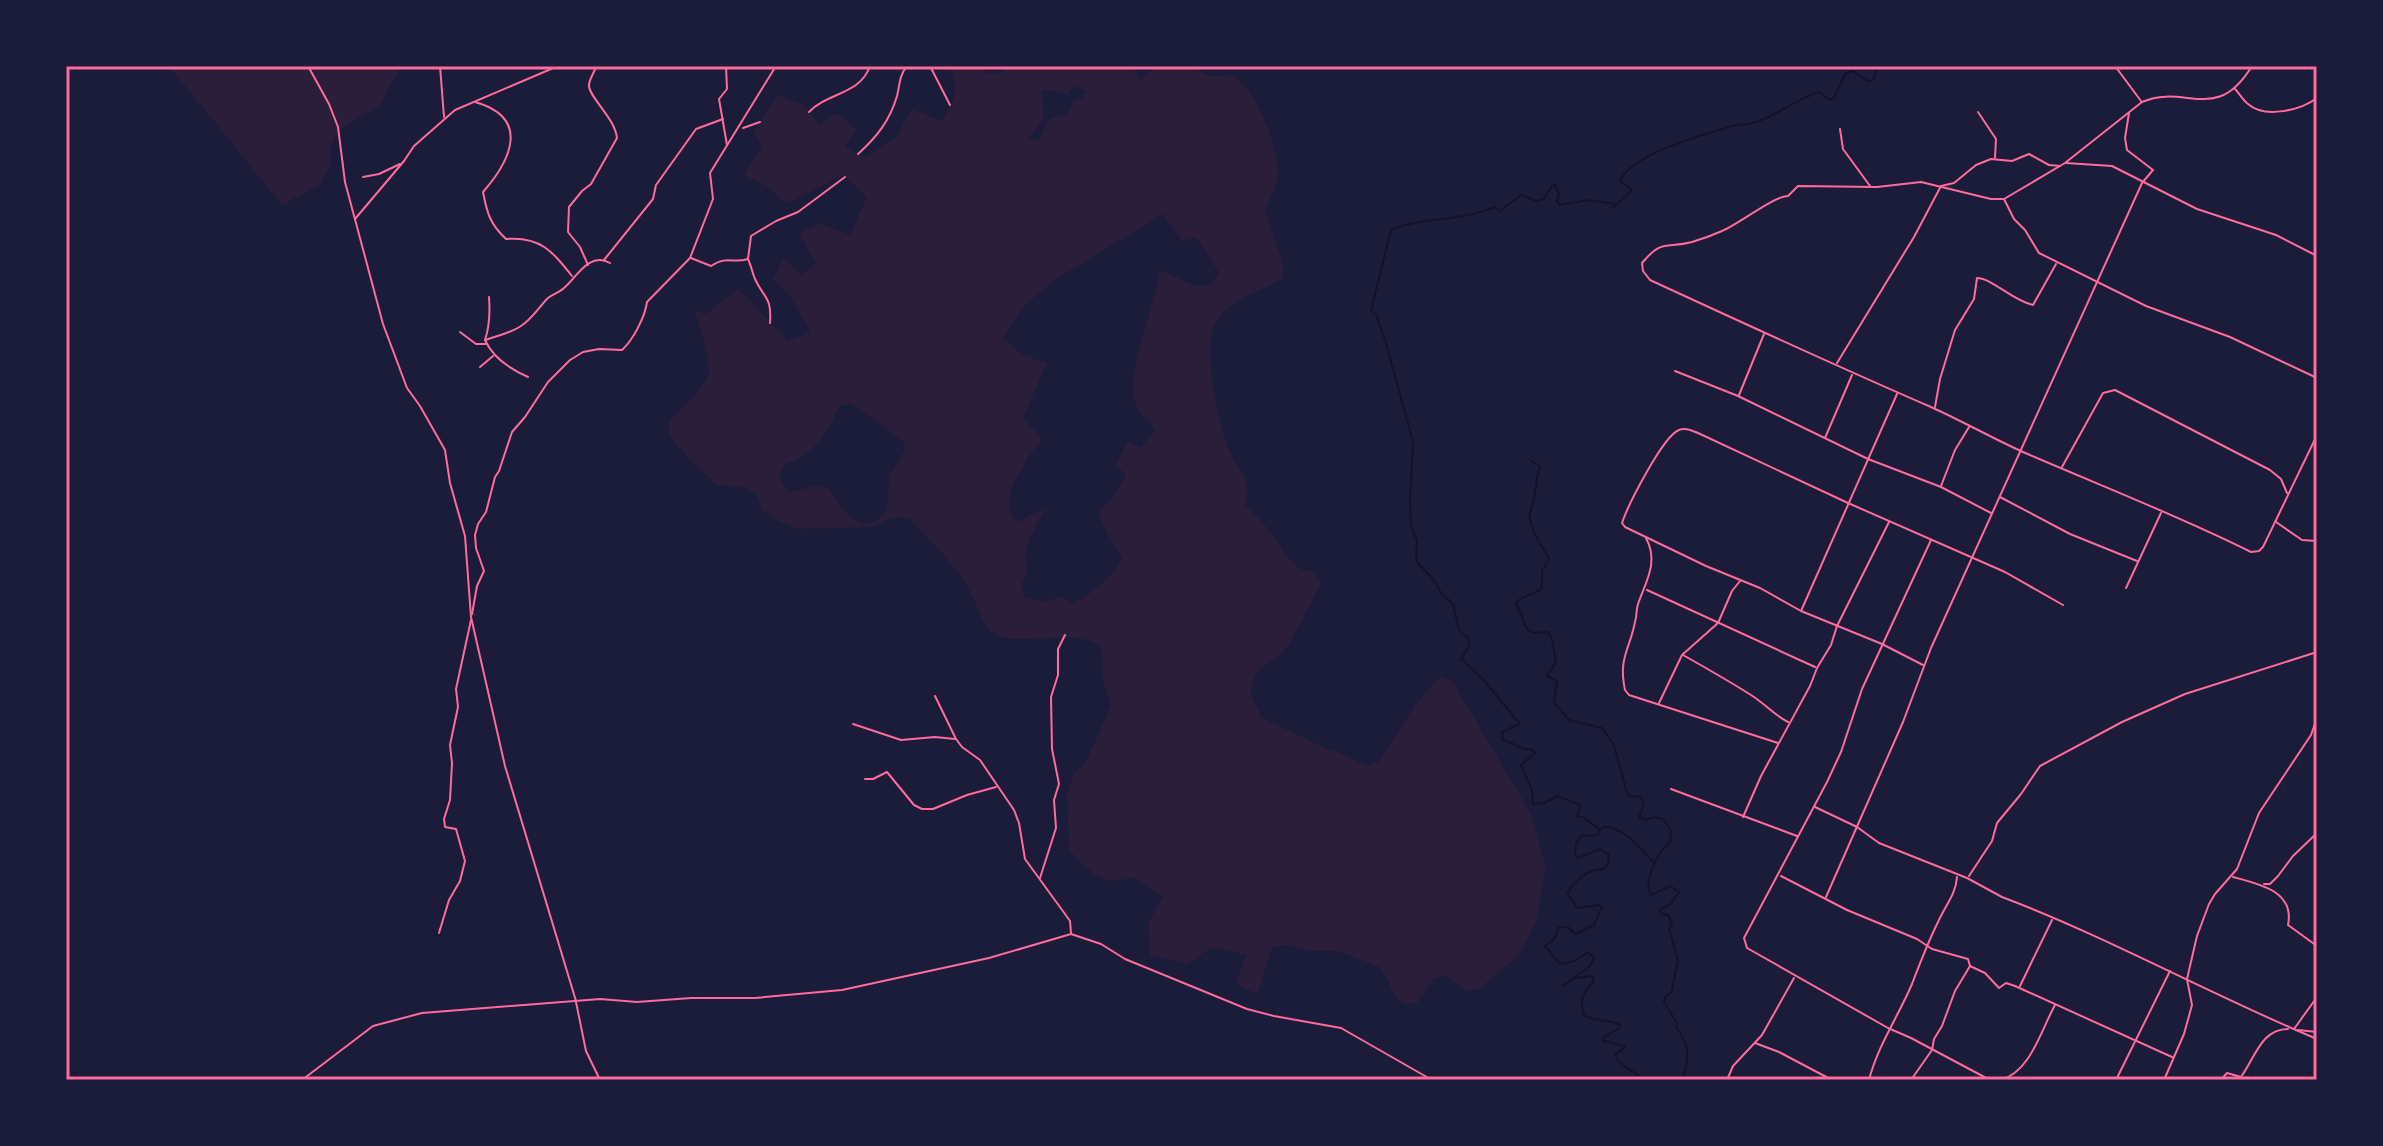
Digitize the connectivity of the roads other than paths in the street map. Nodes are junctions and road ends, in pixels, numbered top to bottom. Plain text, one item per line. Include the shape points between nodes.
1 (308, 66) edge
2 (440, 66) edge
3 (558, 66) edge
4 (596, 66) edge
5 (726, 66) edge
6 (776, 66) edge
7 (870, 66) edge
8 (907, 66) edge
9 (930, 66) edge
10 (2115, 66) edge
11 (2252, 66) edge
12 (2234, 88) junction
13 (2317, 98) edge
14 (474, 102) junction
15 (2142, 102) junction
16 (950, 105) dead end
17 (2129, 111) junction
18 (809, 112) dead end
19 (1978, 112) dead end
20 (445, 119) junction
21 (723, 119) junction
22 (760, 122) dead end
23 (740, 127) junction
24 (1840, 129) dead end
25 (727, 149) junction
26 (858, 154) dead end
27 (1995, 159) junction
28 (404, 161) junction
29 (2065, 163) junction
30 (2061, 166) junction
31 (363, 177) dead end
32 (845, 177) dead end
33 (2142, 183) junction
34 (1941, 186) junction
35 (1870, 187) junction
36 (2004, 199) junction
37 (354, 220) junction
38 (2317, 256) edge
39 (690, 258) junction
40 (748, 259) junction
41 (604, 260) junction
42 (610, 263) dead end
43 (2057, 263) junction
44 (588, 265) junction
45 (572, 276) junction
46 (2098, 282) junction
47 (489, 297) dead end
48 (770, 323) dead end
49 (460, 332) dead end
50 (1764, 333) junction
51 (485, 340) junction
52 (487, 345) junction
53 (494, 355) junction
54 (1836, 364) junction
55 (480, 367) dead end
56 (1675, 371) dead end
57 (1852, 374) junction
58 (528, 377) dead end
59 (2317, 378) edge
60 (1897, 393) junction
61 (1738, 396) junction
62 (1934, 409) junction
63 (1970, 425) junction
64 (2317, 435) edge
65 (1825, 438) junction
66 (2021, 451) junction
67 (1868, 459) junction
68 (2061, 468) junction
69 (1941, 487) junction
70 (1999, 496) junction
71 (2288, 496) junction
72 (1848, 503) junction
73 (2162, 512) junction
74 (1992, 514) junction
75 (1889, 520) junction
76 (2275, 522) junction
77 (1645, 537) junction
78 (1931, 538) junction
79 (2317, 541) edge
80 (1971, 557) junction
81 (2137, 561) junction
82 (1741, 580) junction
83 (2126, 588) dead end
84 (1645, 590) junction
85 (2063, 605) dead end
86 (1801, 611) junction
87 (471, 617) junction
88 (1718, 623) junction
89 (1837, 626) junction
90 (1065, 635) dead end
91 (1882, 644) junction
92 (2317, 652) edge
93 (1682, 655) junction
94 (1924, 666) junction
95 (1817, 668) junction
96 (935, 696) dead end
97 (1658, 704) junction
98 (2317, 718) edge
99 (1790, 723) junction
100 (853, 724) dead end
101 (956, 739) junction
102 (1779, 744) junction
103 (865, 779) dead end
104 (997, 787) junction
105 (1671, 789) dead end
106 (1815, 806) junction
107 (1743, 817) junction
108 (1857, 827) junction
109 (2317, 833) edge
110 (1798, 837) junction
111 (1779, 875) junction
112 (1957, 876) junction
113 (2232, 877) junction
114 (1967, 878) junction
115 (1039, 879) junction
116 (2263, 884) junction
117 (1826, 897) junction
118 (2053, 919) junction
119 (439, 933) dead end
120 (1071, 934) junction
121 (2317, 946) edge
122 (1927, 947) junction
123 (1970, 966) junction
124 (2170, 971) junction
125 (1795, 976) junction
126 (2187, 979) junction
127 (2019, 988) junction
128 (2317, 997) edge
129 (576, 1002) junction
130 (2056, 1004) junction
131 (1888, 1028) junction
132 (2293, 1030) junction
133 (2317, 1032) edge
134 (2135, 1039) junction
135 (2317, 1039) edge
136 (1755, 1043) junction
137 (1932, 1050) junction
138 (2173, 1057) junction
139 (302, 1080) edge
140 (600, 1080) edge
141 (1432, 1080) edge
142 (1727, 1080) edge
143 (1832, 1080) edge
144 (1869, 1080) edge
145 (1911, 1080) edge
146 (1990, 1080) edge
147 (2001, 1080) edge
148 (2116, 1080) edge
149 (2164, 1080) edge
150 (2221, 1080) edge

1 - 37 street via 334,114
2 - 20 street
3 - 14 street
4 - 44 street via 589,90 614,123 617,138 591,184 569,207 568,232
5 - 21 street via 727,89 719,99
6 - 23 street
7 - 18 street via 863,81
8 - 26 street via 889,118
9 - 16 street
10 - 15 street
11 - 12 street
12 - 13 street via 2255,108 2286,112
12 - 15 street via 2208,101
14 - 20 street
14 - 45 street via 502,118 511,135 511,151 483,192 492,226 506,239 542,245
15 - 17 street
17 - 29 street
17 - 33 street via 2127,150 2153,170
19 - 27 street via 1996,139
20 - 28 street
21 - 25 street
21 - 41 street via 696,129 656,185 653,199
22 - 23 street
23 - 25 street
24 - 35 street via 1843,149
25 - 39 street via 710,173 713,199
27 - 30 street via 2012,161 2029,154
27 - 34 street
28 - 31 street
28 - 37 street
29 - 30 street
29 - 33 street via 2112,166
30 - 36 street
32 - 40 street via 798,212 751,236
33 - 38 street
33 - 46 street
34 - 35 street via 1911,182
34 - 36 street
34 - 54 street
35 - 50 street via 1798,186 1722,232 1662,245 1642,263 1650,280
36 - 43 street via 2033,247
37 - 87 street via 407,388 445,450 465,536
39 - 40 street via 711,266 725,259
39 - 87 street via 647,302 626,348 583,352 570,360 512,432 475,535 484,571
40 - 48 street via 771,307
41 - 42 street
41 - 44 street
43 - 46 street
43 - 62 street via 2033,305 1977,278 1974,299 1955,330
44 - 45 street
45 - 51 street via 520,326
46 - 59 street
46 - 66 street
47 - 51 street
49 - 52 street
50 - 54 street
50 - 61 street
51 - 52 street
52 - 53 street
53 - 55 street
53 - 58 street
54 - 57 street
56 - 61 street
57 - 60 street
57 - 65 street
60 - 62 street
60 - 67 street
61 - 65 street
62 - 63 street
63 - 66 street
63 - 69 street
64 - 71 street
65 - 67 street
66 - 68 street
66 - 70 street
67 - 69 street
67 - 72 street
68 - 71 street via 2103,393 2115,390 2270,470
68 - 73 street
69 - 74 street
70 - 74 street
70 - 81 street via 2070,534
71 - 76 street
72 - 75 street
72 - 77 street via 1686,429 1677,430 1622,523
72 - 86 street
73 - 76 street via 2255,553
73 - 81 street
74 - 80 street
75 - 78 street
75 - 89 street
76 - 79 street via 2302,540
77 - 82 street
77 - 84 street via 1652,555
78 - 80 street
78 - 91 street
80 - 85 street
80 - 94 street
81 - 83 street
82 - 86 street
82 - 88 street
84 - 88 street
84 - 97 street via 1624,650 1623,683 1629,695
86 - 89 street
87 - 119 street via 456,689 450,800 444,819 445,827 456,829 465,861
87 - 129 street via 505,766
88 - 93 street
88 - 95 street
89 - 91 street
89 - 95 street
90 - 115 street via 1051,697 1059,784 1056,828
91 - 94 street
91 - 106 street
92 - 114 street via 2185,694 2040,766 1997,823 1992,841
93 - 97 street
93 - 99 street
94 - 108 street
95 - 99 street
96 - 101 street
97 - 102 street
98 - 113 street via 2259,813
99 - 102 street
100 - 101 street via 901,740
101 - 104 street via 980,760
102 - 107 street
103 - 104 street via 887,772 922,809
104 - 115 street via 1014,810 1025,859
105 - 107 street
106 - 108 street
106 - 110 street
107 - 110 street
108 - 112 street via 1879,843
108 - 117 street
109 - 116 street via 2270,884
110 - 111 street
111 - 117 street
111 - 125 street via 1744,943
112 - 114 street
112 - 122 street via 1957,888
113 - 116 street
113 - 126 street via 2209,904
114 - 118 street
115 - 120 street via 1070,921
116 - 121 street via 2283,899 2288,925
117 - 122 street
118 - 124 street
118 - 127 street
120 - 129 street via 842,990 755,998
120 - 141 street via 1247,1009 1341,1028
122 - 123 street via 1968,959
122 - 131 street
123 - 127 street via 1999,988 2006,983
123 - 137 street
124 - 126 street
124 - 134 street
125 - 131 street
125 - 136 street
126 - 132 street
126 - 138 street via 2192,1005
127 - 130 street
128 - 132 street
129 - 139 street via 397,1017 373,1026
129 - 140 street via 586,1051
130 - 134 street
130 - 147 street via 2025,1063
131 - 137 street
131 - 144 street
132 - 133 street
132 - 135 street
132 - 150 street via 2267,1036 2241,1077 2227,1073
134 - 138 street
134 - 148 street
136 - 142 street
136 - 143 street
137 - 145 street
137 - 146 street
138 - 149 street

